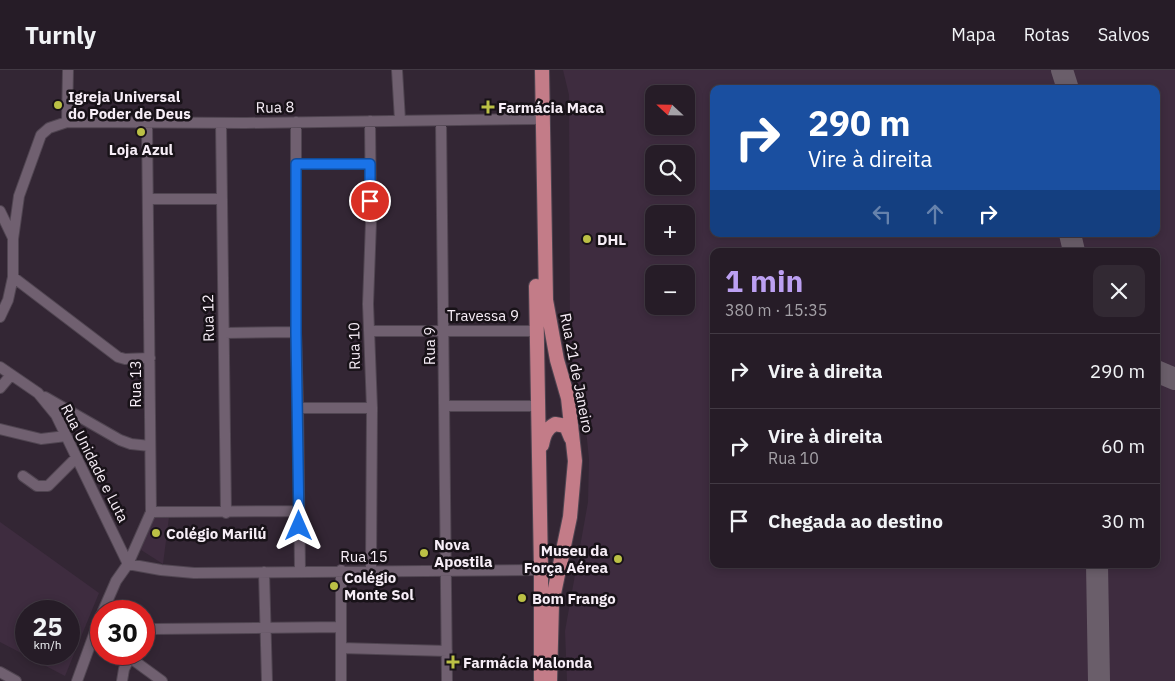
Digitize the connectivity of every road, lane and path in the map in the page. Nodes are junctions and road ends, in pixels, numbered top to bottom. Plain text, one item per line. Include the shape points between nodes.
1 (68, 70) edge
2 (397, 70) edge
3 (534, 70) edge
4 (542, 70) edge
5 (535, 119) junction
6 (400, 120) junction
7 (370, 121) junction
8 (440, 121) junction
9 (67, 122) junction
10 (296, 122) junction
11 (147, 123) junction
12 (221, 123) junction
13 (296, 164) junction
14 (370, 164) junction
15 (19, 196) junction
16 (149, 199) junction
17 (222, 199) junction
18 (0, 211) edge
19 (13, 239) junction
20 (13, 276) junction
21 (0, 317) edge
22 (444, 330) junction
23 (369, 331) junction
24 (537, 331) junction
25 (224, 332) junction
26 (296, 332) junction
27 (150, 358) junction
28 (0, 366) edge
29 (11, 375) junction
30 (0, 388) edge
31 (38, 393) junction
32 (444, 406) junction
33 (538, 406) junction
34 (298, 408) junction
35 (372, 408) junction
36 (0, 429) edge
37 (66, 436) junction
38 (150, 446) junction
39 (76, 458) junction
40 (539, 459) junction
41 (575, 460) junction
42 (23, 476) dead end
43 (299, 511) junction
44 (151, 512) junction
45 (226, 513) junction
46 (128, 564) junction
47 (341, 570) junction
48 (371, 570) junction
49 (446, 570) junction
50 (541, 570) junction
51 (300, 571) junction
52 (264, 572) junction
53 (108, 600) edge
54 (341, 627) junction
55 (155, 629) edge
56 (266, 629) junction
57 (341, 648) junction
58 (447, 651) junction
59 (90, 653) edge
60 (125, 665) edge
61 (141, 665) edge
62 (0, 672) edge
63 (16, 681) edge
64 (77, 681) edge
65 (122, 681) edge
66 (162, 681) edge
67 (267, 681) edge
68 (341, 681) edge
69 (447, 681) edge
70 (540, 681) edge
71 (550, 681) edge

1 - 9 street
2 - 6 street
3 - 5 main road, Rua 21 de Janeiro
4 - 41 main road, Rua 21 de Janeiro via 546,300 568,398
5 - 8 street, Rua 8
5 - 24 main road, Rua 21 de Janeiro
6 - 7 street, Rua 8
6 - 8 street, Rua 8
7 - 10 street, Rua 8
7 - 14 street, Rua 10
8 - 22 street, Rua 9
9 - 11 street, Rua 8
9 - 15 street via 40,135
10 - 12 street, Rua 8
10 - 13 street
11 - 12 street, Rua 8
11 - 16 street, Rua 13
12 - 17 street, Rua 12
13 - 14 street
13 - 26 street
14 - 23 street, Rua 10
15 - 18 street
15 - 19 street
16 - 17 street
16 - 27 street, Rua 13
17 - 25 street, Rua 12
18 - 19 street
19 - 20 street
20 - 21 street
20 - 27 street via 118,356 125,359
22 - 23 street, Travessa 9
22 - 24 street, Travessa 9
22 - 32 street, Rua 9
23 - 35 street, Rua 10
24 - 33 main road, Rua 21 de Janeiro
25 - 26 street
25 - 45 street, Rua 12
26 - 34 street
27 - 38 street, Rua 13
28 - 29 street, Rua Unidade e Luta
29 - 30 street
29 - 31 street, Rua Unidade e Luta
31 - 37 street, Rua Unidade e Luta via 56,415
31 - 38 street via 120,440
32 - 33 street
32 - 49 street, Rua 9
33 - 40 main road, Rua 21 de Janeiro
34 - 35 street
34 - 43 street
35 - 48 street, Rua 10
36 - 37 street via 40,439
37 - 39 street, Rua Unidade e Luta
38 - 44 street, Rua 13
39 - 42 street via 48,486 38,486
39 - 46 street, Rua Unidade e Luta
40 - 41 main road via 549,427 561,424 569,431
40 - 50 main road, Rua 21 de Janeiro
41 - 71 main road, Rua 21 de Janeiro via 570,517 552,603
43 - 45 street
43 - 51 street
44 - 45 street
44 - 46 street, Rua 13
46 - 52 street, Rua 15 via 177,572
46 - 53 street, Rua 13
47 - 48 street, Rua 15
47 - 51 street, Rua 15
47 - 54 street
48 - 49 street, Rua 15
49 - 50 street, Rua 15
49 - 58 street, Rua 9
50 - 70 main road, Rua 21 de Janeiro
51 - 52 street, Rua 15
52 - 56 street
54 - 56 street
54 - 57 street
55 - 56 street
56 - 67 street
57 - 58 street
57 - 68 street
58 - 69 street, Rua 9
59 - 64 street
60 - 65 street
61 - 66 street
62 - 63 street

